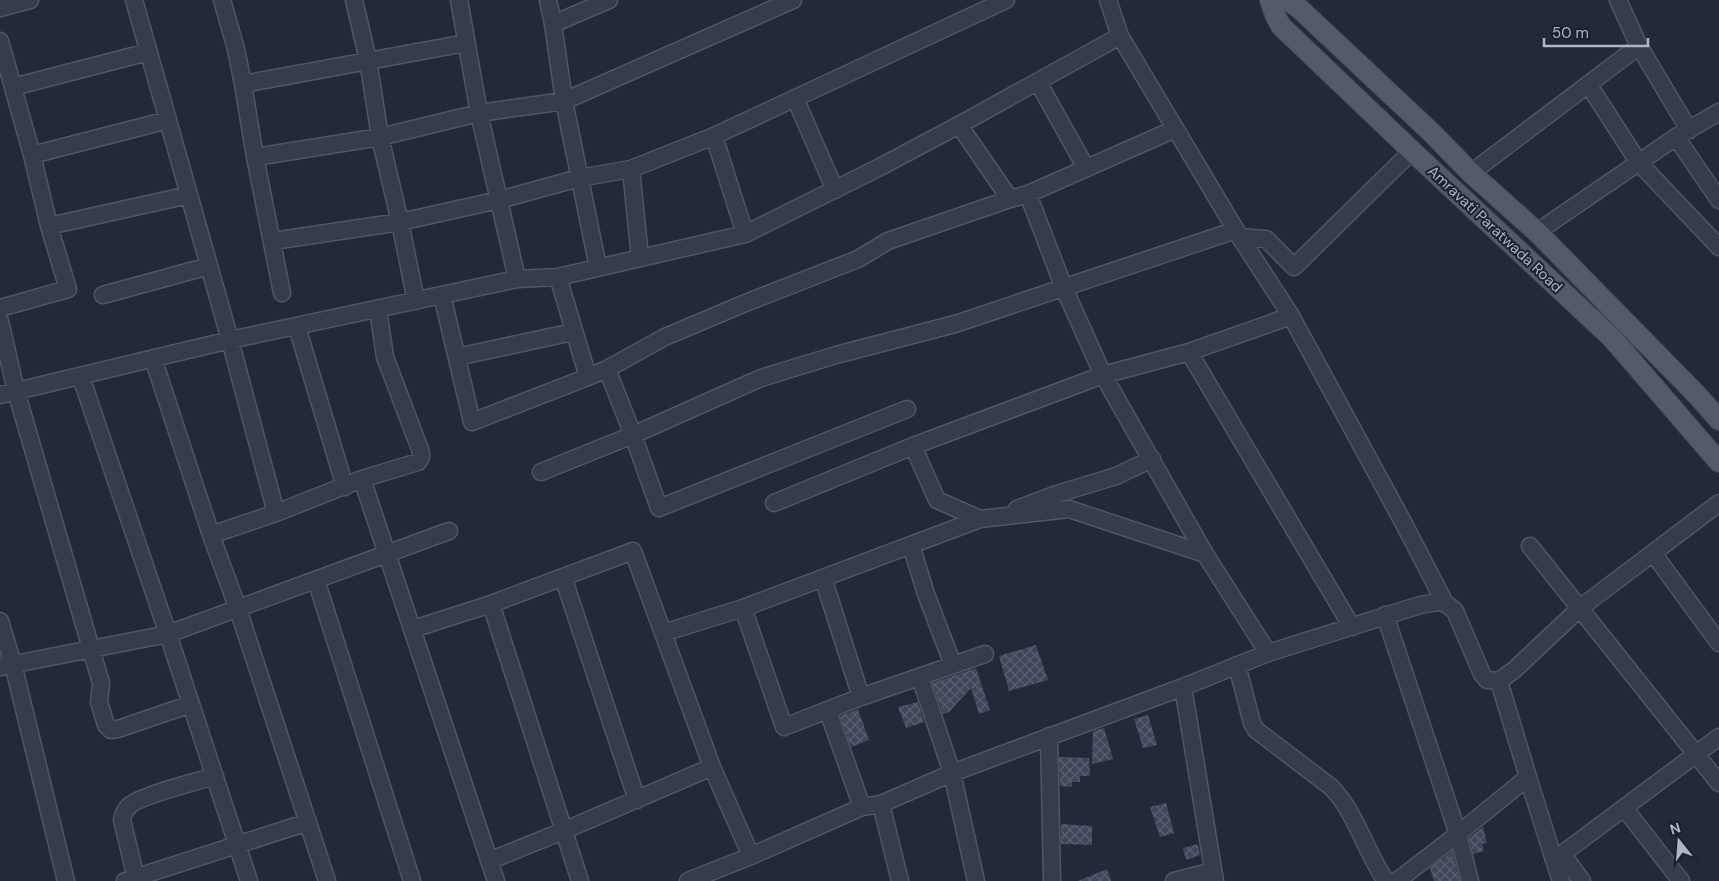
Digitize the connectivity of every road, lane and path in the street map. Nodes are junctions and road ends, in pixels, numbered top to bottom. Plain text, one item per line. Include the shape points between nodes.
1 (30, 0) edge
2 (134, 0) edge
3 (222, 0) edge
4 (354, 0) edge
5 (458, 0) edge
6 (548, 0) edge
7 (609, 0) edge
8 (793, 0) edge
9 (1006, 0) edge
10 (1108, 0) edge
11 (1618, 0) edge
12 (1283, 4) edge
13 (0, 8) edge
14 (553, 24) junction
15 (1120, 36) junction
16 (0, 41) edge
17 (466, 43) junction
18 (1639, 46) junction
19 (148, 52) junction
20 (368, 60) junction
21 (1038, 82) junction
22 (243, 84) junction
23 (1588, 84) junction
24 (13, 86) junction
25 (795, 98) junction
26 (564, 101) junction
27 (1719, 112) edge
28 (479, 113) junction
29 (168, 120) junction
30 (959, 126) junction
31 (1175, 128) junction
32 (1683, 133) junction
33 (714, 136) junction
34 (380, 137) junction
35 (1412, 151) junction
36 (32, 155) junction
37 (255, 157) junction
38 (1639, 163) junction
39 (1086, 168) junction
40 (631, 169) junction
41 (1471, 173) junction
42 (580, 178) junction
43 (835, 190) junction
44 (1028, 194) junction
45 (189, 195) junction
46 (1010, 199) junction
47 (499, 200) junction
48 (1719, 200) edge
49 (400, 222) junction
50 (49, 226) junction
51 (1537, 232) junction
52 (1238, 233) junction
53 (745, 234) junction
54 (273, 241) junction
55 (1719, 248) edge
56 (640, 258) junction
57 (209, 266) junction
58 (598, 267) junction
59 (558, 278) junction
60 (517, 279) junction
61 (1064, 288) junction
62 (282, 293) dead end
63 (103, 295) dead end
64 (442, 295) junction
65 (416, 301) junction
66 (0, 308) edge
67 (378, 309) junction
68 (1291, 316) junction
69 (0, 322) edge
70 (297, 326) junction
71 (573, 332) junction
72 (230, 340) junction
73 (1189, 352) junction
74 (457, 357) junction
75 (153, 358) junction
76 (608, 369) junction
77 (1103, 375) junction
78 (81, 377) junction
79 (588, 377) junction
80 (16, 392) junction
81 (0, 395) edge
82 (907, 409) dead end
83 (1719, 420) edge
84 (633, 435) junction
85 (913, 446) junction
86 (1152, 459) junction
87 (1719, 462) edge
88 (541, 472) dead end
89 (362, 479) junction
90 (344, 487) junction
91 (774, 502) dead end
92 (1719, 503) edge
93 (276, 513) junction
94 (1001, 516) junction
95 (980, 519) junction
96 (448, 531) dead end
97 (211, 535) junction
98 (911, 545) junction
99 (1530, 546) dead end
100 (1653, 553) junction
101 (1205, 554) junction
102 (387, 555) junction
103 (563, 577) junction
104 (822, 578) junction
105 (316, 580) junction
106 (1445, 603) junction
107 (491, 604) junction
108 (743, 608) junction
109 (1580, 608) junction
110 (238, 609) junction
111 (1385, 615) junction
112 (0, 621) edge
113 (1352, 627) junction
114 (412, 629) junction
115 (663, 633) junction
116 (168, 634) junction
117 (1719, 643) edge
118 (91, 650) junction
119 (1268, 653) junction
120 (985, 654) dead end
121 (6, 665) edge
122 (953, 665) junction
123 (1237, 665) junction
124 (920, 677) junction
125 (1499, 681) junction
126 (1183, 687) junction
127 (861, 697) junction
128 (191, 704) junction
129 (828, 711) junction
130 (1049, 736) junction
131 (1719, 737) edge
132 (1698, 755) junction
133 (712, 768) junction
134 (952, 773) junction
135 (215, 776) junction
136 (1528, 777) junction
137 (1719, 783) edge
138 (637, 800) junction
139 (882, 804) junction
140 (862, 807) junction
141 (1625, 809) junction
142 (308, 822) junction
143 (563, 831) junction
144 (1458, 834) junction
145 (238, 846) junction
146 (751, 856) junction
147 (1558, 857) junction
148 (489, 861) junction
149 (167, 875) edge
150 (1214, 876) edge
151 (130, 879) edge
152 (66, 881) edge
153 (249, 881) edge
154 (326, 881) edge
155 (412, 881) edge
156 (496, 881) edge
157 (580, 881) edge
158 (688, 881) edge
159 (900, 881) edge
160 (976, 881) edge
161 (1052, 881) edge
162 (1174, 881) edge
163 (1386, 881) edge
164 (1397, 881) edge
165 (1470, 881) edge
166 (1560, 881) edge
167 (1582, 881) edge
168 (1681, 881) edge

1 - 13 street
2 - 19 street
3 - 22 street
4 - 20 street
5 - 17 street
6 - 14 street
7 - 14 street
8 - 26 street
9 - 25 street
10 - 15 street
11 - 18 street
12 - 35 main road, Amravati Paratwada Road via 1281,26
12 - 41 main road, Amravati Paratwada Road via 1432,134
14 - 26 street
15 - 21 street
15 - 31 street
16 - 24 street
17 - 20 street
17 - 28 street
18 - 23 street
18 - 32 street
19 - 24 street
19 - 29 street
20 - 22 street
20 - 34 street
21 - 30 street
21 - 39 street
22 - 37 street
23 - 38 street
23 - 41 street
24 - 36 street
25 - 33 street
25 - 43 street
26 - 28 street
26 - 42 street
27 - 32 street
28 - 34 street
28 - 47 street
29 - 36 street
29 - 45 street
30 - 43 street
30 - 46 street
31 - 39 street
31 - 52 street
32 - 38 street
32 - 48 street
33 - 40 street
33 - 53 street
34 - 37 street
34 - 49 street
35 - 52 street via 1294,267 1266,239
35 - 87 main road, Amravati Paratwada Road via 1612,338
36 - 50 street
37 - 54 street
38 - 51 street
38 - 55 street
39 - 44 street
40 - 42 street
40 - 56 street
41 - 51 main road, Amravati Paratwada Road
42 - 47 street
42 - 58 street
43 - 53 street
44 - 46 street
44 - 61 street
45 - 50 street
45 - 57 street
46 - 76 street via 888,241 858,259 665,337
47 - 49 street
47 - 60 street
49 - 54 street
49 - 65 street
50 - 66 street via 68,289
51 - 83 main road, Amravati Paratwada Road
52 - 61 street
52 - 68 street
53 - 56 street
54 - 62 street
56 - 58 street
57 - 63 street
57 - 72 street
58 - 59 street
59 - 60 street
59 - 71 street
60 - 64 street
61 - 77 street
61 - 84 street via 955,324 762,378
64 - 65 street
64 - 74 street
65 - 67 street
67 - 70 street
67 - 89 street via 385,357 421,457 418,462
68 - 73 street
68 - 106 street
69 - 80 street
70 - 72 street
70 - 90 street
71 - 74 street
71 - 79 street
72 - 75 street
72 - 93 street
73 - 77 street
73 - 113 street
74 - 79 street via 472,422
75 - 78 street
75 - 97 street
76 - 79 street
76 - 84 street
77 - 85 street
77 - 86 street
78 - 80 street
78 - 116 street
80 - 81 street
80 - 118 street
82 - 84 street via 659,508
84 - 88 street
85 - 91 street
85 - 95 street via 937,500
86 - 94 street via 1116,476
86 - 101 street
89 - 90 street
89 - 102 street
90 - 93 street
92 - 100 street
93 - 97 street
94 - 95 street
94 - 101 street via 1069,509
95 - 98 street
96 - 102 street
97 - 110 street
98 - 104 street
98 - 122 street
99 - 109 street
100 - 109 street
100 - 117 street
101 - 119 street
102 - 105 street
102 - 114 street
103 - 107 street
103 - 115 street via 633,551
103 - 138 street
104 - 108 street
104 - 127 street
105 - 110 street
105 - 155 street
106 - 111 street via 1420,605
106 - 125 street via 1455,611 1482,674 1487,680
107 - 114 street
107 - 143 street
108 - 115 street
108 - 129 street via 784,727
109 - 125 street
109 - 132 street
110 - 116 street
110 - 142 street
111 - 113 street
111 - 144 street
112 - 121 street
113 - 119 street
114 - 148 street
115 - 133 street
116 - 118 street
116 - 128 street
118 - 121 street
118 - 128 street via 101,682 98,702 111,730
119 - 123 street
120 - 122 street
121 - 152 street
122 - 124 street
123 - 126 street
123 - 163 street via 1256,730 1342,798
124 - 127 street
124 - 134 street
125 - 136 street
126 - 130 street
126 - 150 street
127 - 129 street
128 - 135 street
129 - 140 street
130 - 134 street
130 - 161 street
131 - 132 street
132 - 137 street
132 - 141 street
133 - 138 street
133 - 146 street
134 - 139 street
134 - 160 street
135 - 145 street
135 - 151 street via 142,798 128,807 122,820
136 - 144 street
136 - 147 street
138 - 143 street
139 - 140 street
139 - 159 street
140 - 146 street
141 - 147 street
141 - 168 street
142 - 145 street
142 - 154 street
143 - 148 street
143 - 157 street
144 - 164 street
144 - 165 street
145 - 149 street
145 - 153 street
146 - 158 street
147 - 166 street
147 - 167 street
148 - 156 street
149 - 151 street
150 - 162 street

